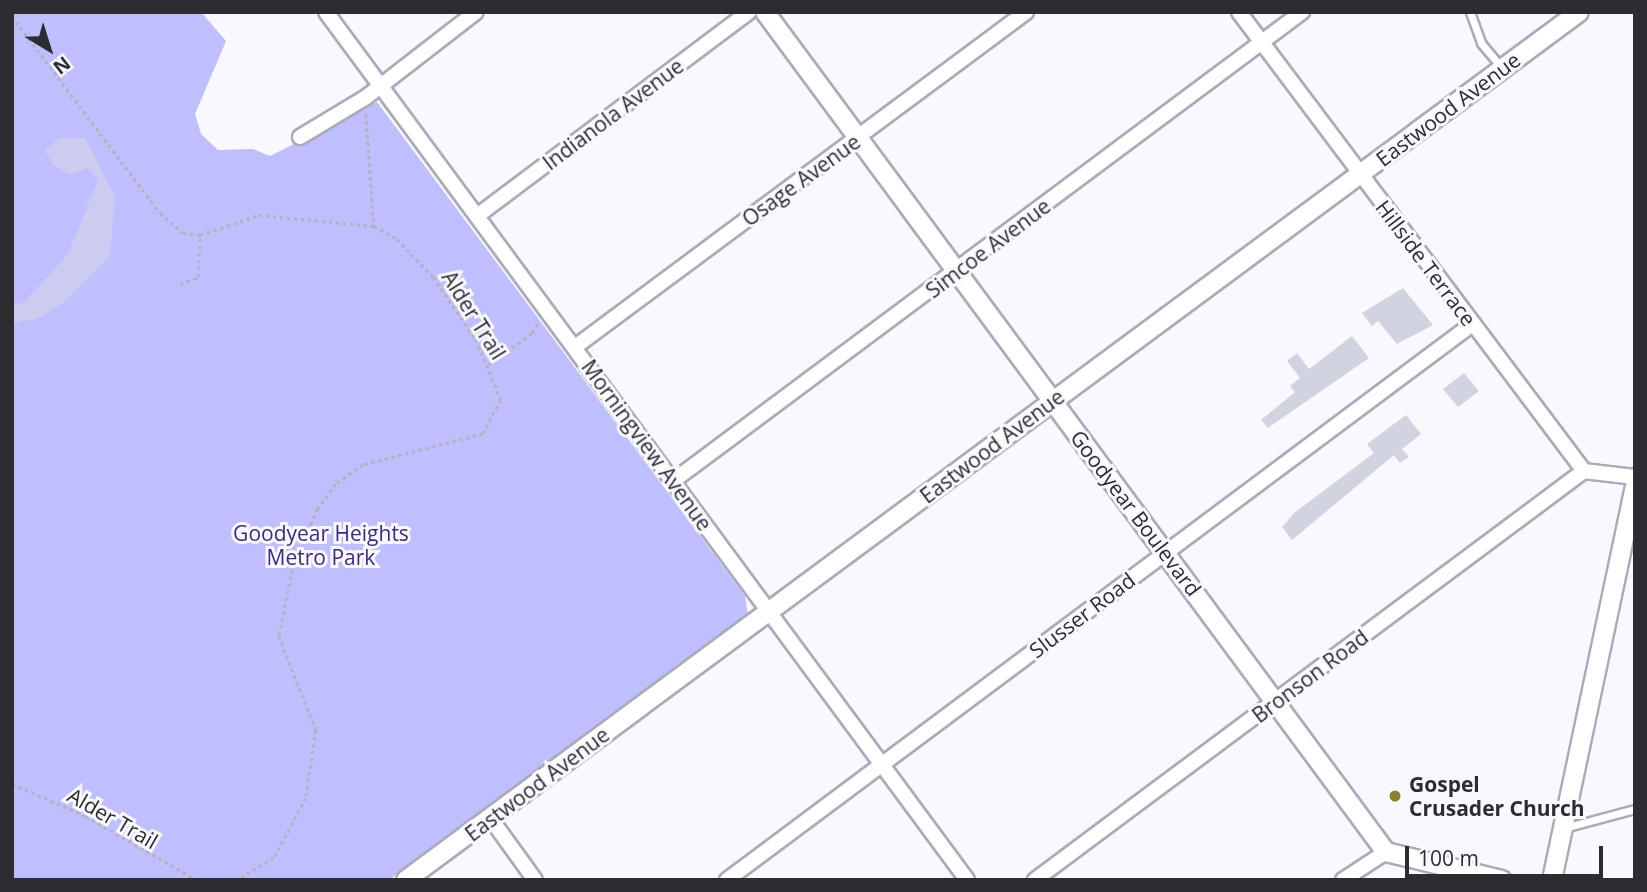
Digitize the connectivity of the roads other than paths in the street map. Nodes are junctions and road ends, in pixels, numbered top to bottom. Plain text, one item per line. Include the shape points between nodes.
1 (326, 12) edge
2 (476, 12) edge
3 (749, 12) edge
4 (765, 12) edge
5 (1026, 12) edge
6 (1240, 12) edge
7 (1302, 12) edge
8 (1470, 12) edge
9 (1578, 12) edge
10 (1261, 42) junction
11 (1502, 69) junction
12 (379, 86) junction
13 (300, 137) dead end
14 (858, 138) junction
15 (1360, 174) junction
16 (477, 216) junction
17 (957, 272) junction
18 (1471, 325) junction
19 (575, 347) junction
20 (1053, 401) junction
21 (1584, 471) junction
22 (1635, 477) edge
23 (673, 481) junction
24 (1635, 486) edge
25 (1166, 553) junction
26 (769, 611) junction
27 (1276, 702) junction
28 (882, 765) junction
29 (1635, 809) edge
30 (491, 819) junction
31 (1563, 828) junction
32 (1386, 852) junction
33 (406, 880) edge
34 (535, 880) edge
35 (726, 880) edge
36 (967, 880) edge
37 (1035, 880) edge
38 (1343, 880) edge
39 (1502, 880) edge
40 (1552, 880) edge

1 - 12 street, Morningview Avenue
2 - 12 street
3 - 16 street, Indianola Avenue
4 - 14 street, Goodyear Boulevard
5 - 14 street, Osage Avenue
6 - 10 street, Hillside Terrace
7 - 10 street, Simcoe Avenue
8 - 11 lane via 1481,43
9 - 11 street, Eastwood Avenue
10 - 15 street, Hillside Terrace
10 - 17 street, Simcoe Avenue
11 - 15 street, Eastwood Avenue
12 - 13 street
12 - 16 street, Morningview Avenue
14 - 17 street, Goodyear Boulevard
14 - 19 street, Osage Avenue
15 - 18 street, Hillside Terrace
15 - 20 street, Eastwood Avenue
16 - 19 street, Morningview Avenue
17 - 20 street, Goodyear Boulevard
17 - 23 street, Simcoe Avenue
18 - 21 street, Hillside Terrace
18 - 25 street, Slusser Road
19 - 23 street, Morningview Avenue
20 - 25 street, Goodyear Boulevard
20 - 26 street, Eastwood Avenue
21 - 22 street
21 - 27 street, Bronson Road
23 - 26 street, Morningview Avenue
24 - 31 street
25 - 27 street, Goodyear Boulevard
25 - 28 street, Slusser Road
26 - 28 street, Morningview Avenue
26 - 30 street, Eastwood Avenue
27 - 32 street, Goodyear Boulevard
27 - 37 street, Bronson Road
28 - 35 street, Slusser Road
28 - 36 street, Morningview Avenue
29 - 31 lane
30 - 33 street, Eastwood Avenue
30 - 34 street
31 - 40 street
32 - 38 street
32 - 39 street

